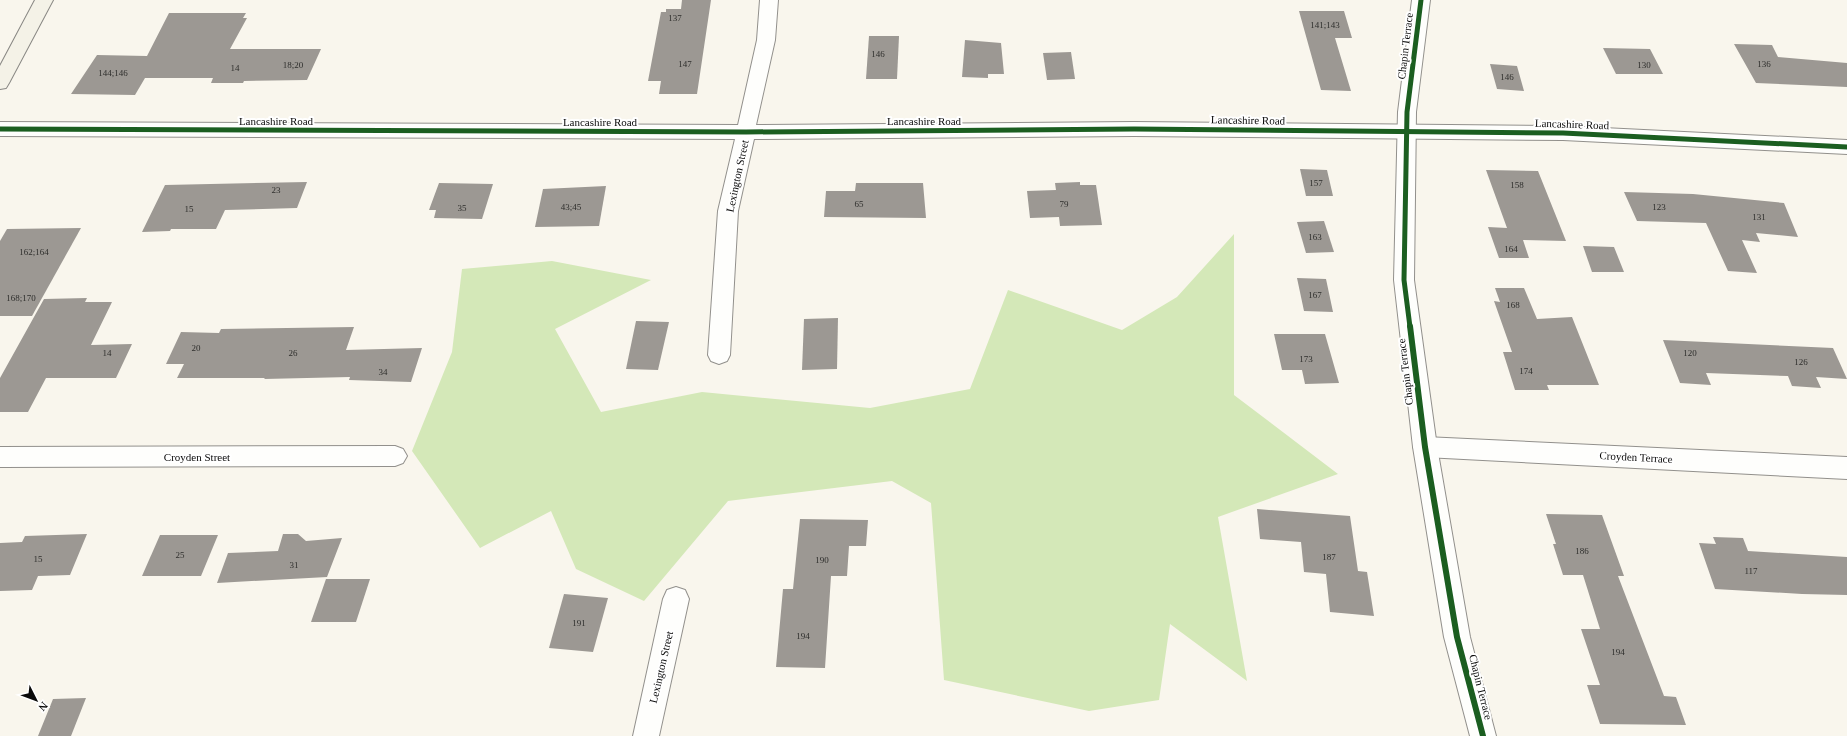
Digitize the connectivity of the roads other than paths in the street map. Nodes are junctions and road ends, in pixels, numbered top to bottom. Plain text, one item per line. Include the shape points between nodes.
1 (44, 0) edge
2 (769, 0) edge
3 (1421, 0) edge
4 (1, 78) edge
5 (0, 129) edge
6 (746, 132) junction
7 (1407, 132) junction
8 (1847, 147) edge
9 (719, 355) dead end
10 (1425, 447) junction
11 (395, 456) dead end
12 (0, 457) edge
13 (1847, 468) edge
14 (676, 599) dead end
15 (646, 736) edge
16 (1483, 736) edge

1 - 4 main road
2 - 6 street, Lexington Street via 766,40
3 - 7 street, Chapin Terrace via 1407,112
5 - 6 street, Lancashire Road
6 - 7 street, Lancashire Road via 1134,129
6 - 9 street, Lexington Street via 728,211
7 - 8 street, Lancashire Road via 1563,133
7 - 10 street, Chapin Terrace via 1404,280
10 - 13 street, Croyden Terrace
10 - 16 street, Chapin Terrace via 1457,637
11 - 12 street, Croyden Street
14 - 15 street, Lexington Street

